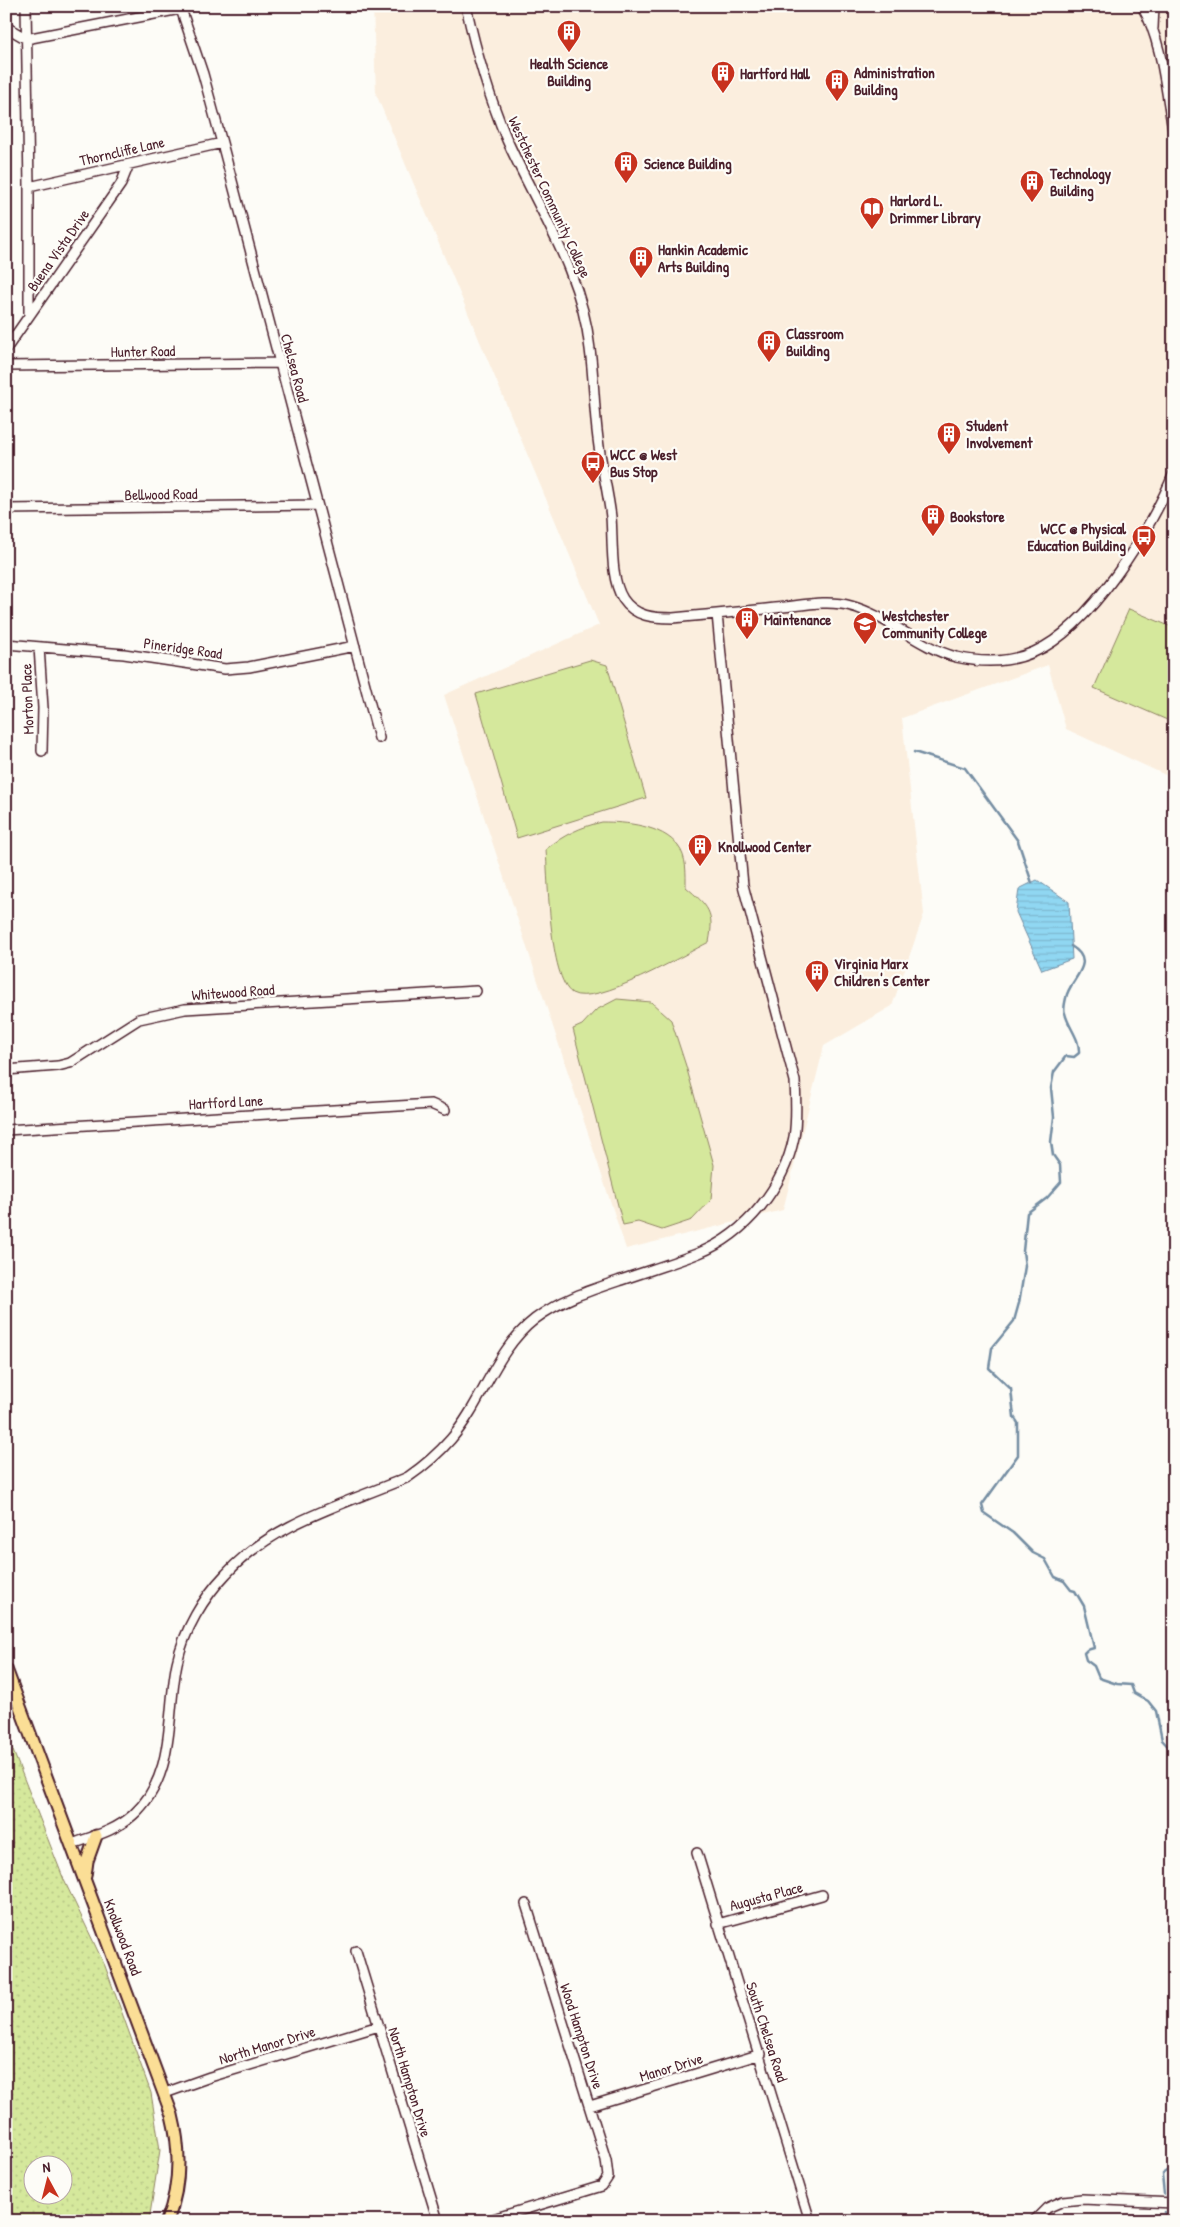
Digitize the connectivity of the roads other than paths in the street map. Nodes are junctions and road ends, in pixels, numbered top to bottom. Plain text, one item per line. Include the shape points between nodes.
1 (26, 6) edge
2 (468, 6) edge
3 (1142, 6) edge
4 (1154, 6) edge
5 (180, 7) edge
6 (6, 27) edge
7 (1153, 28) junction
8 (26, 38) junction
9 (1174, 135) edge
10 (222, 143) junction
11 (129, 164) junction
12 (29, 187) junction
13 (29, 315) junction
14 (6, 349) edge
15 (280, 363) junction
16 (6, 366) edge
17 (1174, 472) edge
18 (317, 504) junction
19 (6, 509) edge
20 (717, 614) junction
21 (6, 644) edge
22 (355, 646) junction
23 (39, 647) junction
24 (379, 738) dead end
25 (42, 751) dead end
26 (476, 991) dead end
27 (6, 1070) edge
28 (445, 1110) dead end
29 (6, 1130) edge
30 (6, 1669) edge
31 (96, 1836) junction
32 (72, 1844) junction
33 (697, 1853) dead end
34 (84, 1878) junction
35 (822, 1895) dead end
36 (526, 1904) dead end
37 (718, 1924) junction
38 (356, 1950) dead end
39 (379, 2026) junction
40 (761, 2054) junction
41 (165, 2093) junction
42 (590, 2106) junction
43 (1174, 2203) edge
44 (167, 2221) edge
45 (438, 2221) edge
46 (486, 2221) edge
47 (810, 2221) edge
48 (1034, 2221) edge

1 - 8 street
2 - 20 street, Westchester Community College via 480,65 494,108 569,267 586,314 618,590 624,600 643,615 655,618
3 - 7 street
4 - 7 street
5 - 8 street
5 - 10 street, Chelsea Road
6 - 8 street
7 - 9 street
8 - 12 street
10 - 11 street, Thorncliffe Lane
10 - 15 street, Chelsea Road
11 - 12 street, Thorncliffe Lane
11 - 13 street, Buena Vista Drive via 122,184
12 - 13 street
13 - 14 street, Buena Vista Drive
15 - 16 street, Hunter Road
15 - 18 street, Chelsea Road
17 - 20 street, Westchester Community College via 1135,547 1082,615 1064,634 1014,659 975,661 953,656 850,605 821,603
18 - 19 street, Bellwood Road
18 - 22 street, Chelsea Road
20 - 31 street via 743,885 794,1081 794,1137 779,1179 744,1225 726,1239 700,1252 575,1297 534,1320 502,1357 452,1439 423,1467 408,1477 278,1532 226,1573 195,1616 185,1638 173,1687 167,1755 159,1780 147,1801 132,1816
21 - 23 street, Pineridge Road
22 - 23 street, Pineridge Road via 225,669 124,654
22 - 24 street, Chelsea Road
23 - 25 street, Morton Place
26 - 27 street, Whitewood Road via 185,1008 139,1019 70,1063
28 - 29 street, Hartford Lane via 432,1104
30 - 32 main road, Knollwood Road
31 - 32 street
31 - 34 main road
32 - 34 main road, Knollwood Road
33 - 37 street, South Chelsea Road
34 - 41 main road, Knollwood Road
35 - 37 street, Augusta Place
36 - 42 street, Wood Hampton Drive
37 - 40 street, South Chelsea Road
38 - 39 street, North Hampton Drive
39 - 41 street, North Manor Drive
39 - 45 street, North Hampton Drive
40 - 42 street, Manor Drive
40 - 47 street, South Chelsea Road
41 - 44 main road, Knollwood Road via 179,2156 177,2186
42 - 46 street, Wood Hampton Drive via 606,2160 608,2177 602,2186
43 - 48 street via 1063,2201 1047,2208

